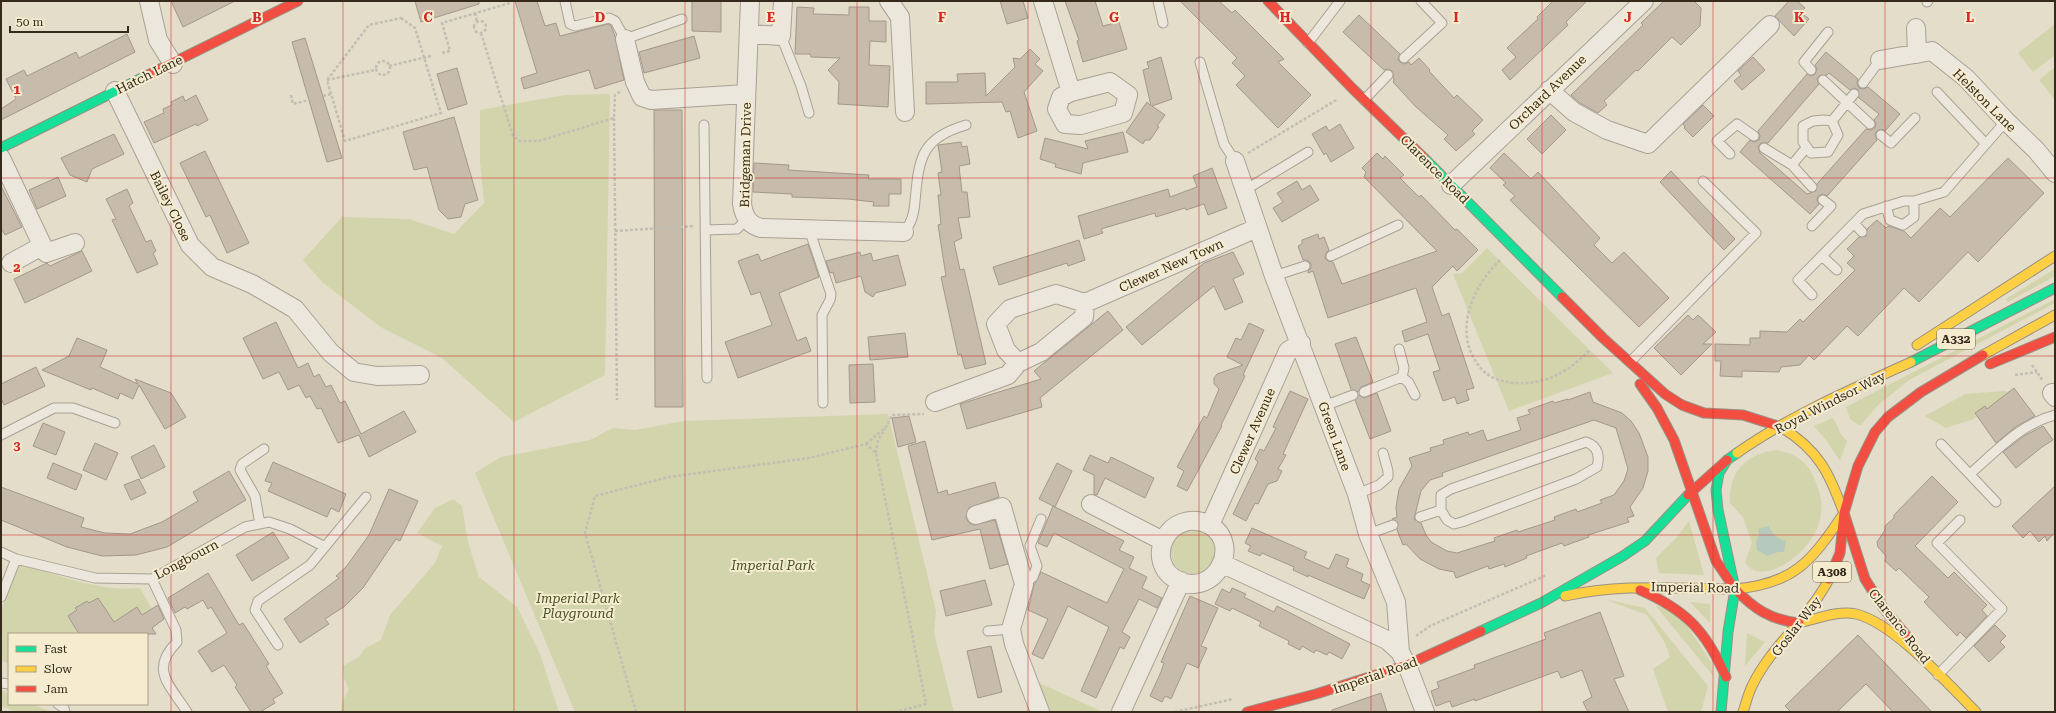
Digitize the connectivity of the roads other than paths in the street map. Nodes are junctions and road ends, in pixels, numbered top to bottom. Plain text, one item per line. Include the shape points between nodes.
1 (150, 1) edge
2 (298, 1) edge
3 (565, 1) edge
4 (750, 1) edge
5 (783, 1) edge
6 (889, 1) edge
7 (1043, 1) edge
8 (1158, 1) edge
9 (1268, 1) edge
10 (1340, 1) edge
11 (1421, 1) edge
12 (1644, 1) edge
13 (682, 19) dead end
14 (1163, 22) dead end
15 (1770, 25) dead end
16 (1916, 28) dead end
17 (1828, 32) dead end
18 (749, 34) junction
19 (781, 36) junction
20 (625, 39) junction
21 (1308, 43) junction
22 (1917, 54) junction
23 (1404, 58) dead end
24 (1880, 60) joint
25 (1200, 62) dead end
26 (173, 64) junction
27 (1811, 70) dead end
28 (1388, 74) dead end
29 (1823, 80) dead end
30 (1863, 83) dead end
31 (1549, 90) junction
32 (116, 91) junction
33 (1071, 92) dead end
34 (1937, 92) dead end
35 (746, 94) junction
36 (1854, 94) dead end
37 (1364, 100) junction
38 (1847, 103) junction
39 (905, 112) dead end
40 (809, 113) dead end
41 (1915, 118) dead end
42 (1832, 121) junction
43 (2006, 122) junction
44 (1870, 124) dead end
45 (704, 125) dead end
46 (966, 125) dead end
47 (1882, 135) dead end
48 (1754, 136) dead end
49 (1986, 144) junction
50 (1, 148) edge
51 (1764, 148) dead end
52 (1806, 148) junction
53 (1308, 152) dead end
54 (1730, 154) dead end
55 (1, 158) edge
56 (1234, 161) joint
57 (1792, 165) junction
58 (2055, 173) edge
59 (1703, 180) dead end
60 (1451, 184) junction
61 (1812, 187) dead end
62 (1245, 190) junction
63 (1823, 200) dead end
64 (1914, 201) junction
65 (1886, 206) junction
66 (747, 219) junction
67 (1854, 223) junction
68 (1398, 225) dead end
69 (1812, 226) dead end
70 (705, 228) junction
71 (1257, 228) junction
72 (809, 229) junction
73 (904, 232) joint
74 (1862, 232) dead end
75 (75, 244) dead end
76 (44, 249) junction
77 (1331, 256) dead end
78 (1822, 256) junction
79 (2055, 256) edge
80 (11, 263) dead end
81 (1305, 266) dead end
82 (1836, 270) dead end
83 (1274, 276) junction
84 (2055, 288) edge
85 (1812, 295) dead end
86 (1086, 303) junction
87 (2055, 315) edge
88 (2055, 337) edge
89 (1603, 338) junction
90 (1301, 343) junction
91 (1399, 349) dead end
92 (1910, 349) dead end
93 (1898, 358) dead end
94 (1630, 362) junction
95 (1018, 363) junction
96 (420, 375) dead end
97 (1402, 377) junction
98 (707, 378) dead end
99 (1932, 386) junction
100 (1855, 387) junction
101 (1364, 392) dead end
102 (1354, 395) dead end
103 (1415, 395) dead end
104 (823, 402) dead end
105 (936, 402) road end
106 (1324, 406) junction
107 (2055, 415) edge
108 (116, 423) dead end
109 (1781, 427) junction
110 (1, 435) edge
111 (1940, 444) dead end
112 (264, 449) dead end
113 (1383, 453) dead end
114 (1727, 460) junction
115 (1970, 474) junction
116 (1691, 491) junction
117 (1357, 494) junction
118 (366, 497) dead end
119 (1996, 502) dead end
120 (1091, 504) dead end
121 (1441, 510) junction
122 (1844, 513) junction
123 (976, 515) dead end
124 (1420, 517) dead end
125 (1040, 519) dead end
126 (1960, 520) dead end
127 (260, 524) junction
128 (1210, 525) junction
129 (1393, 525) dead end
130 (1368, 534) junction
131 (1163, 541) junction
132 (325, 547) junction
133 (1, 552) edge
134 (16, 559) junction
135 (1716, 561) junction
136 (1223, 564) junction
137 (152, 579) junction
138 (1181, 581) junction
139 (1024, 584) junction
140 (1630, 586) junction
141 (1723, 589) junction
142 (1735, 589) junction
143 (1, 597) edge
144 (1541, 603) junction
145 (1800, 623) junction
146 (1011, 629) junction
147 (1728, 630) junction
148 (988, 631) dead end
149 (278, 645) dead end
150 (1404, 659) junction
151 (1938, 675) junction
152 (1726, 677) junction
153 (187, 712) edge
154 (1040, 712) edge
155 (1121, 712) edge
156 (1247, 712) edge
157 (1426, 712) edge
158 (1721, 712) edge
159 (1743, 712) edge
160 (1976, 712) edge

1 - 26 street via 158,40
2 - 26 main road, Hatch Lane
3 - 20 lane via 570,24 575,26 609,18 615,21
4 - 18 street, Bridgeman Drive
5 - 19 street
6 - 39 street via 900,17
7 - 33 street
8 - 14 lane
9 - 21 main road, Clarence Road
10 - 21 lane
11 - 23 lane via 1442,23
12 - 31 street, Orchard Avenue
13 - 20 lane
15 - 31 street via 1648,144 1607,130 1574,112
16 - 22 street
17 - 27 lane via 1804,62
18 - 19 street
18 - 35 street, Bridgeman Drive
19 - 40 lane
20 - 35 street via 635,82 642,97 650,100
21 - 37 main road, Clarence Road
22 - 24 street, Helston Lane
22 - 43 street, Helston Lane via 1932,52 1966,78
24 - 30 lane
25 - 56 lane via 1224,144
26 - 32 main road, Hatch Lane
28 - 37 lane
29 - 38 lane
31 - 60 street, Orchard Avenue
32 - 50 main road, Hatch Lane
32 - 96 street, Bailey Close via 190,245 212,267 252,284 295,309 331,353 354,372 377,376
34 - 49 lane
35 - 66 street, Bridgeman Drive via 742,204
36 - 38 lane
37 - 60 main road, Clarence Road
38 - 42 lane
38 - 44 lane
41 - 47 lane via 1891,143
42 - 52 lane via 1813,121 1803,126 1803,142
42 - 52 lane via 1838,134 1828,152 1811,153
43 - 49 lane
43 - 58 street, Helston Lane via 2036,150
45 - 70 lane
46 - 73 lane via 950,129 927,148 920,161 914,214
48 - 54 lane via 1737,124 1717,141
49 - 64 lane via 1944,192
51 - 57 lane
52 - 57 lane
53 - 62 lane
55 - 76 street
56 - 62 street, Green Lane
57 - 61 lane
59 - 94 lane via 1756,233
60 - 89 main road, Clarence Road
62 - 71 street, Green Lane
63 - 69 lane via 1831,206
64 - 65 lane via 1904,200
64 - 65 lane via 1914,216 1903,224 1890,220
65 - 67 lane via 1863,214
66 - 70 lane via 736,229
66 - 72 street, Bridgeman Drive via 752,226 761,228
67 - 74 lane
67 - 78 lane
68 - 77 lane
70 - 98 lane
71 - 83 street, Green Lane
71 - 86 street, Clewer New Town
72 - 73 street, Bridgeman Drive
72 - 104 lane via 831,294 822,315
75 - 76 street
76 - 80 street
78 - 82 lane
78 - 85 lane via 1798,280
79 - 92 main road
81 - 83 lane
83 - 90 street, Green Lane
84 - 100 main road, Royal Windsor Way / A332
86 - 95 street via 1084,317 1041,352
86 - 95 street via 1056,294 1010,309 996,324 1006,350
87 - 99 main road, A332
88 - 99 main road
89 - 94 main road, Clarence Road
89 - 116 main road, Clarence Road via 1657,408 1674,440
90 - 106 street, Green Lane
90 - 128 street, Clewer Avenue via 1288,351
91 - 97 lane via 1404,368
93 - 100 main road
94 - 109 main road, Clarence Road via 1665,394 1682,405 1704,413 1742,416
95 - 105 street via 1008,375
97 - 101 lane
97 - 103 lane via 1409,382
99 - 122 main road, A332 via 1888,416 1875,432 1858,466
100 - 109 main road, Royal Windsor Way / A332
102 - 106 lane
106 - 117 street, Green Lane
107 - 115 lane via 2011,438
108 - 110 lane via 72,408 54,408
109 - 114 main road, Royal Windsor Way via 1754,441
109 - 122 main road, Clarence Road via 1805,442 1819,457 1830,476
111 - 115 lane
112 - 127 lane via 242,464 240,470 255,496
113 - 117 lane via 1388,477 1379,485
114 - 116 main road, Imperial Road
114 - 142 main road, Royal Windsor Way via 1719,473 1716,490
115 - 119 lane
116 - 135 main road, Clarence Road
116 - 144 main road, Imperial Road via 1644,541 1623,556
117 - 130 street, Green Lane
118 - 132 lane
120 - 131 street
121 - 121 lane via 1441,495 1451,489 1532,460 1586,442 1591,444 1599,455 1597,467 1582,476 1462,522 1454,524 1447,520
121 - 124 lane
122 - 142 main road, Imperial Road via 1822,546 1799,569 1769,584
122 - 145 main road, Goslar Way / A308 via 1840,553 1834,570 1821,594
122 - 151 main road, Clarence Road via 1860,566 1873,593
123 - 139 street via 1002,507
125 - 139 lane via 1030,546 1036,566 1033,577
126 - 151 lane via 1937,543 2002,609
127 - 132 lane, Longbourn via 269,522 290,529
127 - 137 lane, Longbourn via 245,527
128 - 131 street via 1192,520 1182,522 1173,527
128 - 136 street via 1220,534 1224,544
129 - 130 lane
130 - 150 street, Green Lane via 1396,602
131 - 138 street via 1161,555 1164,566 1170,574
132 - 149 lane via 310,565 258,601 255,610
133 - 134 lane, Longbourn
134 - 137 lane, Longbourn via 95,578
134 - 143 lane
135 - 141 main road
135 - 142 main road, Clarence Road
136 - 138 street via 1209,580 1199,584
136 - 150 street via 1387,640
137 - 153 lane via 176,630 176,642 167,652 162,664 164,675
138 - 155 street
139 - 146 street
140 - 141 main road, Imperial Road
140 - 144 main road, Imperial Road via 1594,589
140 - 152 main road via 1667,602 1691,619 1713,648
141 - 142 main road, Imperial Road
141 - 147 main road
142 - 145 main road, Clarence Road via 1748,604 1762,614 1781,622
142 - 147 main road
144 - 150 main road, Imperial Road
145 - 151 main road, Clarence Road via 1845,613 1868,618 1897,639
145 - 159 main road, Goslar Way / A308 via 1762,668 1752,686
146 - 148 lane
146 - 154 street via 1014,644
147 - 152 main road
150 - 156 main road, Imperial Road via 1316,694
150 - 157 street, Green Lane
151 - 160 main road, Clarence Road
152 - 158 main road

